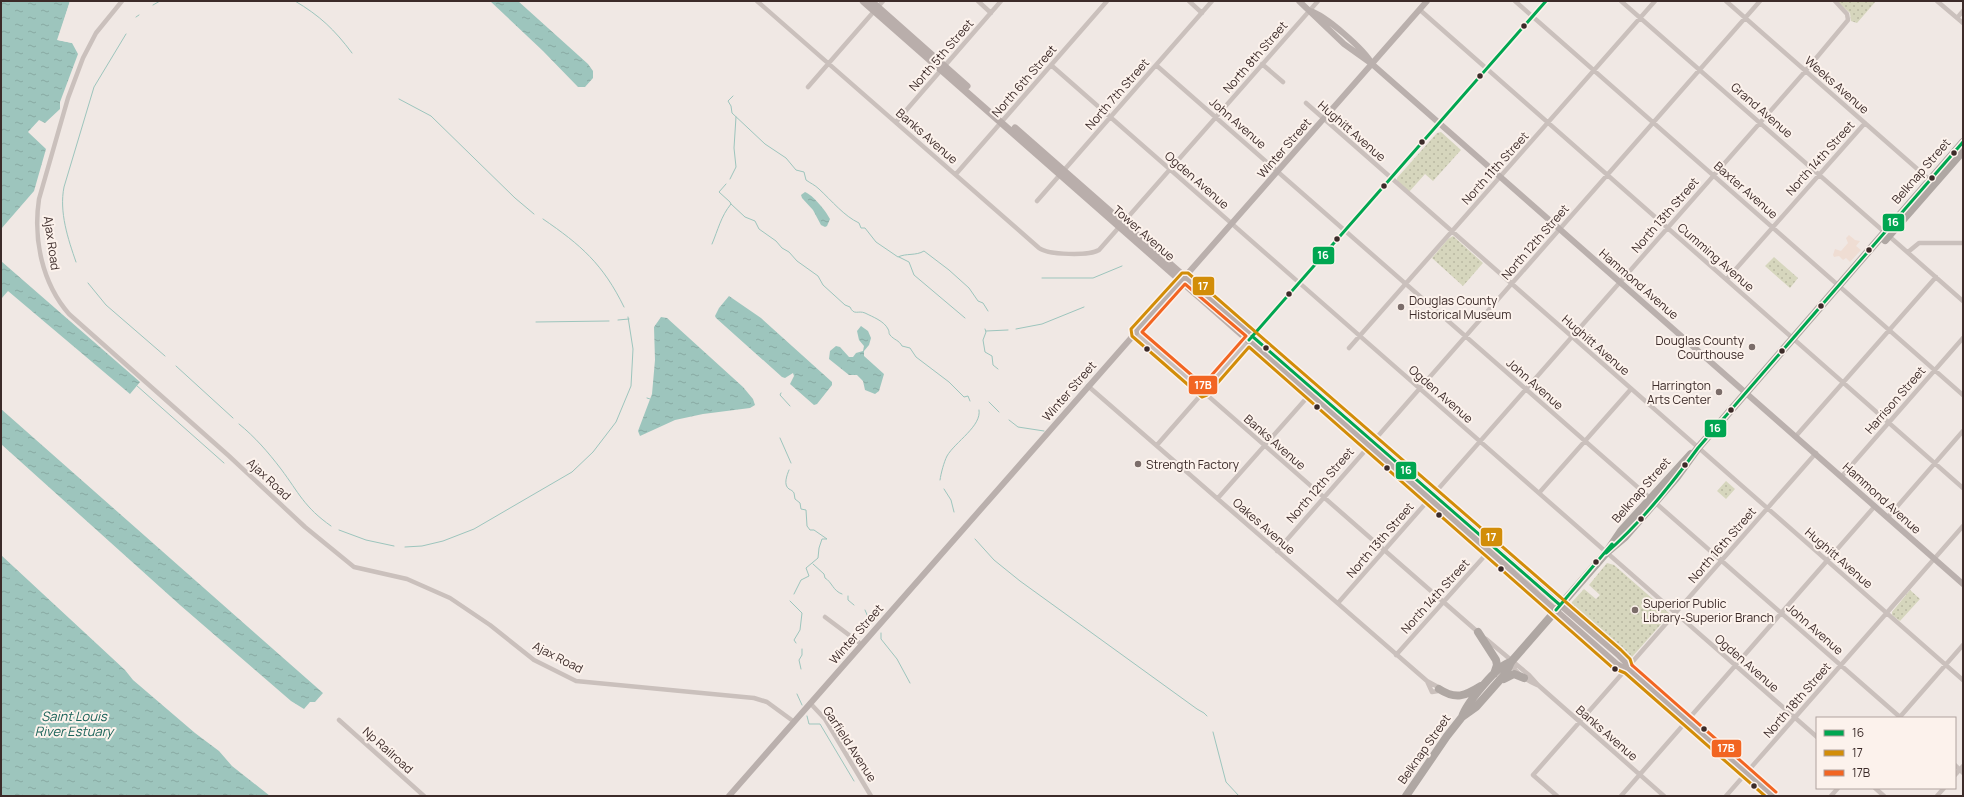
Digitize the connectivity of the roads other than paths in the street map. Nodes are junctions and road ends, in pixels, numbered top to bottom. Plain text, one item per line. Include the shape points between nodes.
1 (122, 1) edge
2 (863, 1) edge
3 (871, 1) edge
4 (883, 1) edge
5 (978, 1) edge
6 (1001, 1) edge
7 (1107, 1) edge
8 (1189, 1) edge
9 (1212, 1) edge
10 (1298, 1) edge
11 (1318, 1) edge
12 (1427, 1) edge
13 (1515, 1) edge
14 (1546, 1) edge
15 (1621, 1) edge
16 (1655, 1) edge
17 (1726, 1) edge
18 (1760, 1) edge
19 (1835, 1) edge
20 (1937, 1) edge
21 (759, 2) edge
22 (876, 9) junction
23 (1420, 10) junction
24 (1310, 11) junction
25 (1963, 11) edge
26 (991, 12) junction
27 (1202, 13) junction
28 (1532, 16) junction
29 (1640, 18) junction
30 (1745, 18) junction
31 (1957, 18) junction
32 (1963, 23) edge
33 (829, 63) junction
34 (1262, 64) junction
35 (1372, 64) junction
36 (1051, 65) junction
37 (1156, 65) junction
38 (943, 68) junction
39 (1486, 68) junction
40 (1594, 70) junction
41 (1700, 70) junction
42 (1805, 71) junction
43 (1283, 82) dead end
44 (808, 86) dead end
45 (1306, 103) dead end
46 (1110, 117) junction
47 (1216, 117) junction
48 (1324, 119) junction
49 (1003, 120) junction
50 (896, 122) junction
51 (1760, 122) junction
52 (1439, 123) junction
53 (1548, 123) junction
54 (1653, 123) junction
55 (1865, 123) junction
56 (1963, 142) edge
57 (1963, 151) edge
58 (1170, 169) junction
59 (1278, 171) junction
60 (1062, 172) junction
61 (956, 174) junction
62 (1819, 174) junction
63 (1608, 175) junction
64 (1713, 175) junction
65 (1500, 177) junction
66 (1391, 178) junction
67 (1932, 182) junction
68 (1037, 201) dead end
69 (1232, 224) junction
70 (1122, 225) junction
71 (1772, 227) junction
72 (1668, 228) junction
73 (1560, 229) junction
74 (1345, 230) junction
75 (1452, 232) junction
76 (1887, 233) junction
77 (1963, 243) edge
78 (1097, 252) joint
79 (1908, 252) junction
80 (1936, 277) junction
81 (1184, 279) junction
82 (1727, 279) junction
83 (1299, 282) junction
84 (1620, 282) junction
85 (1406, 284) junction
86 (1512, 284) junction
87 (1838, 288) junction
88 (1963, 301) edge
89 (1889, 330) junction
90 (1135, 332) junction
91 (1360, 336) junction
92 (1465, 336) junction
93 (1571, 336) junction
94 (1794, 337) junction
95 (1250, 338) junction
96 (1963, 338) edge
97 (1349, 348) dead end
98 (1935, 370) junction
99 (1843, 382) junction
100 (1088, 386) junction
101 (1419, 388) junction
102 (1525, 389) junction
103 (1631, 389) junction
104 (1203, 392) junction
105 (1312, 392) junction
106 (1746, 392) junction
107 (1963, 395) edge
108 (1889, 422) junction
109 (1963, 431) edge
110 (1796, 436) junction
111 (1585, 440) junction
112 (1480, 441) junction
113 (1370, 443) junction
114 (1157, 445) junction
115 (1264, 446) junction
116 (1698, 448) junction
117 (1816, 454) junction
118 (1935, 463) junction
119 (1842, 476) junction
120 (1963, 488) edge
121 (1539, 493) junction
122 (1432, 496) junction
123 (1218, 498) junction
124 (1323, 498) junction
125 (1652, 501) junction
126 (1875, 506) junction
127 (1768, 508) junction
128 (1888, 517) junction
129 (1963, 526) edge
130 (1277, 551) junction
131 (1384, 551) junction
132 (1489, 551) junction
133 (1606, 553) junction
134 (1934, 559) junction
135 (1721, 561) junction
136 (1827, 561) junction
137 (1510, 562) junction
138 (1963, 584) edge
139 (1443, 602) junction
140 (1338, 603) junction
141 (1558, 608) junction
142 (1676, 613) junction
143 (1887, 613) junction
144 (1782, 614) junction
145 (825, 617) dead end
146 (1478, 632) junction
147 (861, 644) junction
148 (1963, 645) edge
149 (1396, 655) junction
150 (1511, 662) junction
151 (1841, 665) junction
152 (1946, 665) junction
153 (1735, 666) junction
154 (1627, 668) junction
155 (1494, 674) junction
156 (1524, 678) junction
157 (1963, 680) edge
158 (1427, 681) junction
159 (1485, 684) junction
160 (1538, 686) junction
161 (1439, 689) junction
162 (1480, 702) junction
163 (810, 703) junction
164 (1462, 717) junction
165 (1899, 717) edge
166 (1901, 717) edge
167 (1795, 718) junction
168 (339, 720) dead end
169 (794, 721) junction
170 (1687, 721) junction
171 (1580, 722) junction
172 (1816, 736) edge
173 (1746, 773) junction
174 (1639, 775) junction
175 (1876, 789) edge
176 (424, 796) edge
177 (729, 796) edge
178 (871, 796) edge
179 (1406, 796) edge
180 (1557, 796) edge
181 (1621, 796) edge
182 (1664, 796) edge
183 (1726, 796) edge
184 (1773, 796) edge
185 (1884, 796) edge

1 - 169 street, Ajax Road via 96,33 83,58 68,98 39,199 38,236 44,272 53,294 69,314 354,567 407,579 450,598 490,625 534,660 576,681 754,698 767,702
2 - 22 main road, Tower Avenue
3 - 22 main road, Tower Avenue
4 - 22 street
5 - 26 street
6 - 26 street, North 5th Street
7 - 36 street, North 6th Street
8 - 27 street
9 - 27 street, North 7th Street
10 - 24 street, Hammond Avenue
11 - 24 street, North 8th Street
12 - 23 street, Winter Street
13 - 28 street, Baxter Avenue
14 - 28 street
15 - 29 street, Grand Avenue
16 - 29 street, North 11th Street
17 - 30 street, Weeks Avenue
18 - 30 street, North 12th Street
19 - 42 street, North 13th Street via 1848,14 1848,20
20 - 31 street
21 - 33 street, Banks Avenue
22 - 33 street
22 - 38 main road, Tower Avenue
23 - 35 street, Winter Street
23 - 39 street, Cumming Avenue
24 - 34 street, North 8th Street
24 - 35 street, Hammond Avenue via 1330,23 1366,54
25 - 31 street
26 - 38 street, North 5th Street
27 - 37 street, North 7th Street
28 - 39 street
28 - 40 street, Baxter Avenue
29 - 40 street, North 11th Street
29 - 41 street, Grand Avenue
30 - 41 street, North 12th Street
30 - 42 street, Weeks Avenue
31 - 32 street
33 - 44 street
33 - 50 street, Banks Avenue
34 - 43 street
34 - 47 street, North 8th Street
35 - 48 street, Winter Street
35 - 52 street, Hammond Avenue
36 - 46 street, Ogden Avenue
36 - 49 street, North 6th Street
37 - 46 street, North 7th Street
37 - 47 street, John Avenue
38 - 49 main road, Tower Avenue
38 - 50 street, North 5th Street
39 - 52 street
39 - 53 street, Cumming Avenue
40 - 53 street, North 11th Street
40 - 54 street, Baxter Avenue
41 - 51 street, Grand Avenue
41 - 54 street, North 12th Street
42 - 51 street, North 13th Street
42 - 55 street, Weeks Avenue
45 - 48 street, Hughitt Avenue
46 - 58 street, Ogden Avenue
46 - 60 street, North 7th Street
47 - 58 street, North 8th Street
47 - 59 street, John Avenue
48 - 59 street, Winter Street
48 - 66 street, Hughitt Avenue
49 - 60 main road, Tower Avenue
49 - 61 street, North 6th Street
50 - 61 street, Banks Avenue
51 - 62 street, Grand Avenue
51 - 64 street, North 13th Street
52 - 65 street, Hammond Avenue
52 - 66 street
53 - 63 street, Cumming Avenue
53 - 65 street, North 11th Street
54 - 63 street, North 12th Street
54 - 64 street, Baxter Avenue
55 - 62 street, North 14th Street
55 - 67 street, Weeks Avenue
56 - 67 highway, Belknap Street
57 - 67 highway, Belknap Street
58 - 69 street, Ogden Avenue
58 - 70 street, North 8th Street
59 - 69 street, Winter Street
59 - 74 street, John Avenue
60 - 68 street, North 7th Street
60 - 70 main road, Tower Avenue
61 - 78 street, Banks Avenue via 1044,252
62 - 71 street, North 14th Street
62 - 76 street, Grand Avenue
63 - 72 street, Cumming Avenue
63 - 73 street, North 12th Street
64 - 71 street, Baxter Avenue
64 - 72 street, North 13th Street
65 - 73 street, Hammond Avenue
65 - 75 street, North 11th Street
66 - 74 street
66 - 75 street, Hughitt Avenue
67 - 76 highway, Belknap Street
69 - 81 street, Winter Street
69 - 83 street, Ogden Avenue
70 - 78 street, North 8th Street
70 - 81 main road, Tower Avenue
71 - 82 street, North 14th Street
71 - 87 street, Baxter Avenue
72 - 82 street, Cumming Avenue
72 - 84 street, North 13th Street
73 - 84 street, Hammond Avenue
73 - 86 street, North 12th Street
74 - 83 street
74 - 85 street, John Avenue
75 - 85 street, North 11th Street
75 - 86 street, Hughitt Avenue
76 - 79 street, Grand Avenue
76 - 87 highway, Belknap Street
77 - 79 street via 1919,243
79 - 80 street, Grand Avenue
80 - 88 street, Grand Avenue
80 - 89 street
81 - 90 street, Winter Street
81 - 95 main road, Tower Avenue
82 - 94 street, Cumming Avenue
83 - 91 street, Ogden Avenue
83 - 95 street
84 - 93 street, North 13th Street
84 - 106 street, Hammond Avenue
85 - 91 street, North 11th Street
85 - 92 street, John Avenue
86 - 92 street, North 12th Street
86 - 93 street, Hughitt Avenue
87 - 89 street, Baxter Avenue
87 - 94 highway, Belknap Street
89 - 98 street, Baxter Avenue
89 - 99 street
90 - 100 street, Winter Street
90 - 104 street, Banks Avenue
91 - 97 street, North 11th Street
91 - 101 street, Ogden Avenue
92 - 101 street, North 12th Street
92 - 102 street, John Avenue
93 - 102 street, North 13th Street
93 - 103 street, Hughitt Avenue
94 - 99 street, Cumming Avenue
94 - 106 highway, Belknap Street
95 - 104 street
95 - 105 main road, Tower Avenue
96 - 98 street, Harrison Street
98 - 107 street, Baxter Avenue
98 - 108 street, Harrison Street
99 - 108 street, Cumming Avenue
99 - 110 street
100 - 114 street, Oakes Avenue
100 - 147 street, Winter Street
101 - 112 street, Ogden Avenue
101 - 113 street, North 12th Street
102 - 111 street, John Avenue
102 - 112 street, North 13th Street
103 - 111 street
103 - 116 street, Hughitt Avenue
104 - 114 street
104 - 115 street, Banks Avenue
105 - 113 main road, Tower Avenue
105 - 115 street
106 - 110 street, Hammond Avenue
106 - 116 highway, Belknap Street
108 - 118 street, Cumming Avenue
108 - 119 street, Harrison Street
109 - 118 street
110 - 117 street, Hammond Avenue
111 - 121 street
111 - 125 street, John Avenue
112 - 121 street, Ogden Avenue
112 - 122 street, North 13th Street
113 - 122 main road, Tower Avenue
113 - 124 street, North 12th Street
114 - 123 street, Oakes Avenue
115 - 123 street
115 - 124 street, Banks Avenue
116 - 125 highway, Belknap Street via 1680,474
116 - 127 street, Hughitt Avenue
117 - 119 street, Hammond Avenue
117 - 127 street, North 16th Street
118 - 120 street, Cumming Avenue
118 - 128 street
119 - 126 street, Hammond Avenue
121 - 133 street, Ogden Avenue
122 - 131 street, North 13th Street
122 - 132 main road, Tower Avenue
122 - 137 main road, Tower Avenue
123 - 130 street, Oakes Avenue
124 - 130 street, North 12th Street
124 - 131 street, Banks Avenue
125 - 133 highway, Belknap Street via 1625,537
125 - 135 street, John Avenue
126 - 128 street, Hammond Avenue
126 - 136 street
127 - 135 street, North 16th Street
127 - 136 street, Hughitt Avenue
128 - 134 street, Hammond Avenue
129 - 134 street, North 18th Street
130 - 140 street, Oakes Avenue
131 - 139 street, Banks Avenue
131 - 140 street, North 13th Street
132 - 137 main road via 1492,550
132 - 139 street, North 14th Street
132 - 141 main road, Tower Avenue
133 - 141 highway, Belknap Street
133 - 142 street, Ogden Avenue
134 - 138 street, Hammond Avenue
134 - 143 street, North 18th Street
135 - 142 street, North 16th Street
135 - 144 street, John Avenue
136 - 143 street, Hughitt Avenue
136 - 144 street
137 - 141 main road, Tower Avenue
139 - 146 street, Banks Avenue
139 - 149 street, North 14th Street
140 - 149 street, Oakes Avenue
141 - 150 highway, Belknap Street
141 - 154 main road, Tower Avenue via 1620,667
142 - 153 street, Ogden Avenue
142 - 154 street, North 16th Street
143 - 151 street, North 18th Street
143 - 152 street, Hughitt Avenue
144 - 151 street, John Avenue
144 - 153 street
145 - 147 street
146 - 150 street, Banks Avenue
146 - 155 highway via 1496,660
147 - 163 street, Winter Street
148 - 152 street
149 - 158 street, Oakes Avenue
150 - 155 highway via 1504,664
150 - 156 street, Banks Avenue via 1513,668
150 - 160 street, Banks Avenue via 1530,676
150 - 162 highway via 1506,673
151 - 165 street, John Avenue
151 - 167 street, North 18th Street
152 - 157 street, Hughitt Avenue
152 - 166 street
153 - 167 street, Ogden Avenue
153 - 170 street
154 - 170 main road, Tower Avenue
154 - 171 street, North 16th Street
155 - 159 highway
156 - 160 street, Banks Avenue
156 - 162 highway via 1516,674 1508,676
158 - 161 street, Oakes Avenue
158 - 161 street, Oakes Avenue via 1433,693
159 - 161 highway via 1458,696
159 - 164 highway
160 - 171 street, Banks Avenue
162 - 164 highway
163 - 169 street, Winter Street
163 - 178 street, Garfield Avenue via 825,719
164 - 179 highway, Belknap Street via 1438,747
167 - 172 street, Ogden Avenue
167 - 173 street, North 18th Street
168 - 176 street, Np Railroad
169 - 177 street, Winter Street
170 - 173 main road, Tower Avenue
170 - 174 street
171 - 174 street, Banks Avenue
171 - 180 street, North 16th Street via 1533,775
173 - 183 street, North 18th Street
173 - 184 main road, Tower Avenue
174 - 181 street
174 - 182 street, Banks Avenue
175 - 185 street

